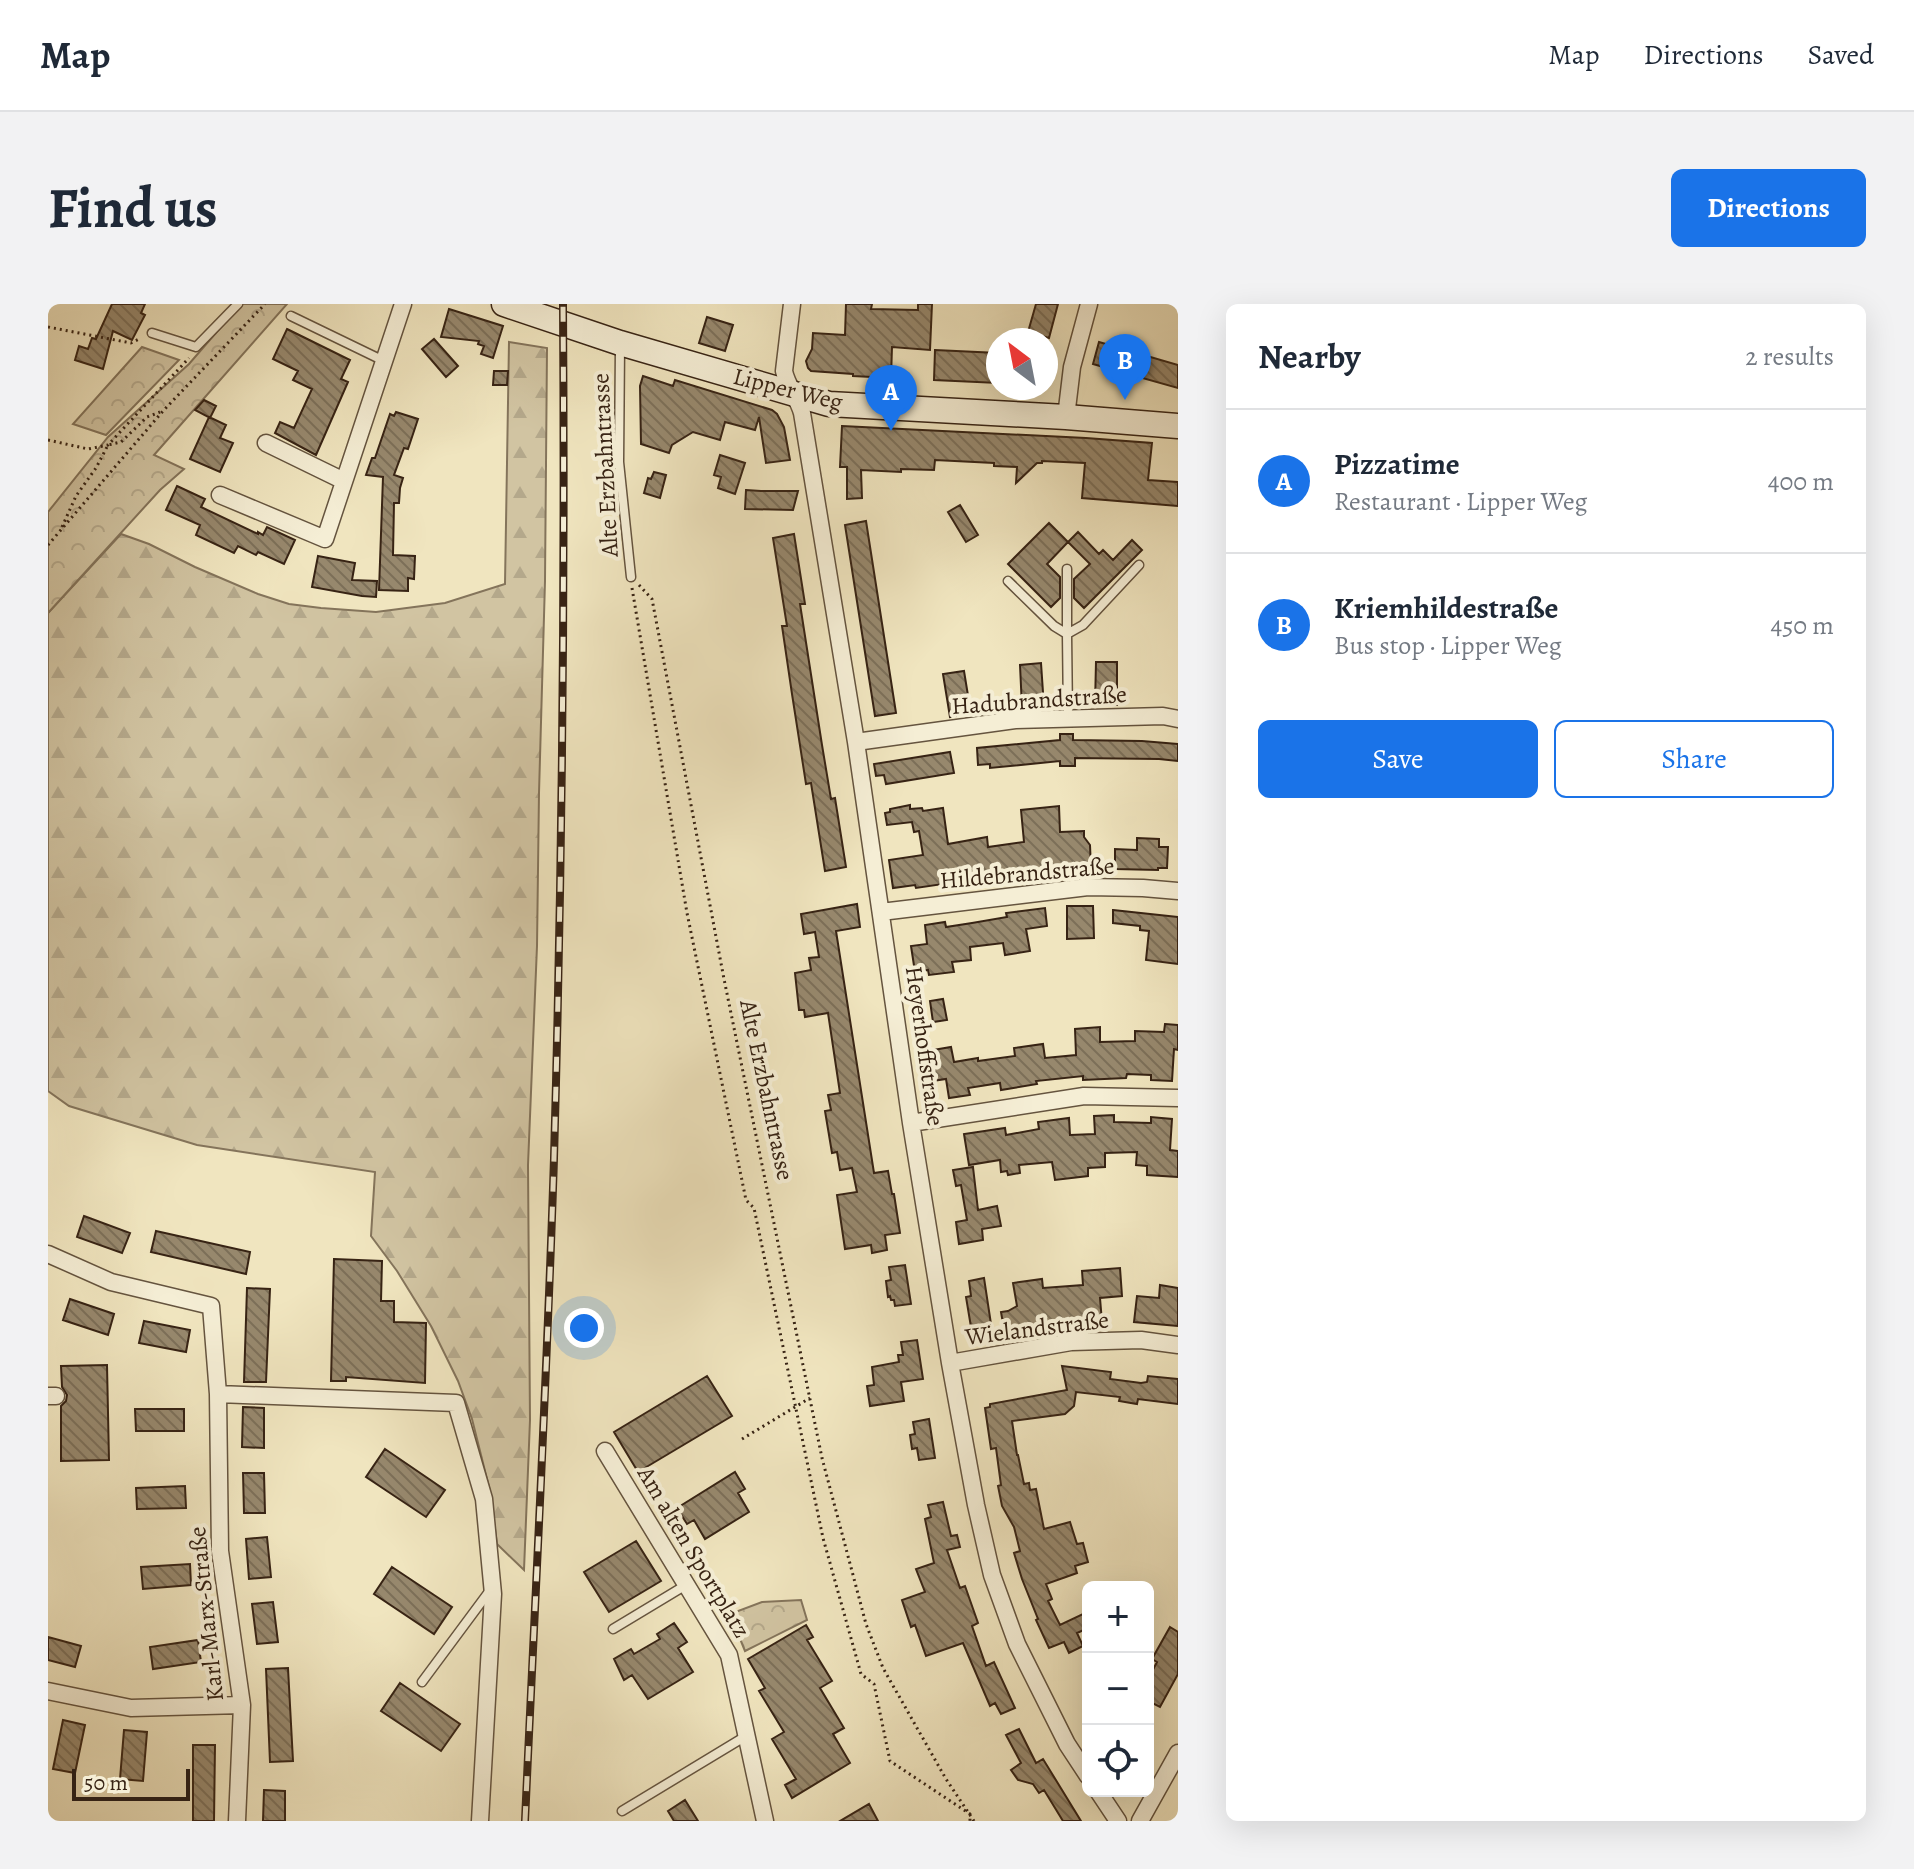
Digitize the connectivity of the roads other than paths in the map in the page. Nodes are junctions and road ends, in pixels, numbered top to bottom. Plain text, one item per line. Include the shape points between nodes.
1 (238, 304) edge
2 (403, 304) edge
3 (504, 304) edge
4 (792, 304) edge
5 (1089, 304) edge
6 (291, 316) dead end
7 (152, 333) road end
8 (620, 343) junction
9 (384, 361) junction
10 (795, 394) junction
11 (1066, 417) junction
12 (1178, 426) edge
13 (266, 443) dead end
14 (344, 481) junction
15 (220, 495) dead end
16 (1139, 565) dead end
17 (1067, 569) dead end
18 (631, 577) road end
19 (1008, 581) dead end
20 (1067, 634) junction
21 (1068, 719) junction
22 (1178, 719) edge
23 (856, 742) junction
24 (1178, 891) edge
25 (881, 912) junction
26 (1178, 1098) edge
27 (911, 1123) junction
28 (48, 1254) edge
29 (1178, 1345) edge
30 (950, 1363) junction
31 (218, 1394) junction
32 (605, 1451) dead end
33 (686, 1585) junction
34 (492, 1587) junction
35 (613, 1629) dead end
36 (422, 1682) dead end
37 (48, 1691) edge
38 (242, 1705) junction
39 (746, 1735) junction
40 (1178, 1753) edge
41 (1082, 1767) edge
42 (1102, 1797) edge
43 (622, 1811) dead end
44 (237, 1821) edge
45 (480, 1821) edge
46 (765, 1821) edge
47 (1118, 1821) edge
48 (1140, 1821) edge

1 - 7 lane via 196,347
2 - 9 street
3 - 8 street, Lipper Weg
4 - 10 street, Heyerhoffstraße via 784,371
5 - 11 street via 1072,367
6 - 9 lane
8 - 10 street, Lipper Weg
8 - 18 lane, Alte Erzbahntrasse via 619,462
9 - 14 street
10 - 11 street, Lipper Weg via 829,404
10 - 23 street, Heyerhoffstraße
11 - 12 street, Lipper Weg
13 - 14 street
14 - 15 street via 325,539
16 - 20 lane via 1083,625
17 - 20 lane
19 - 20 lane
20 - 21 lane
21 - 22 street, Hadubrandstraße
21 - 23 street, Hadubrandstraße via 1015,720
23 - 25 street, Heyerhoffstraße
24 - 25 street, Hildebrandstraße via 1088,887
25 - 27 street, Heyerhoffstraße
26 - 27 street via 1084,1096
27 - 30 street, Heyerhoffstraße
28 - 31 street, Karl-Marx-Straße via 111,1282 211,1306
29 - 30 street, Wielandstraße via 1071,1342
30 - 41 street, Heyerhoffstraße via 992,1575 1017,1644
31 - 34 street via 456,1403 484,1499
31 - 38 street, Karl-Marx-Straße via 220,1551
32 - 33 street, Am alten Sportplatz
33 - 35 lane
33 - 39 street, Am alten Sportplatz via 729,1655
34 - 36 lane
34 - 45 street
37 - 38 street via 131,1708
38 - 44 street, Karl-Marx-Straße
39 - 43 lane
39 - 46 street, Am alten Sportplatz
40 - 48 street
42 - 47 street

